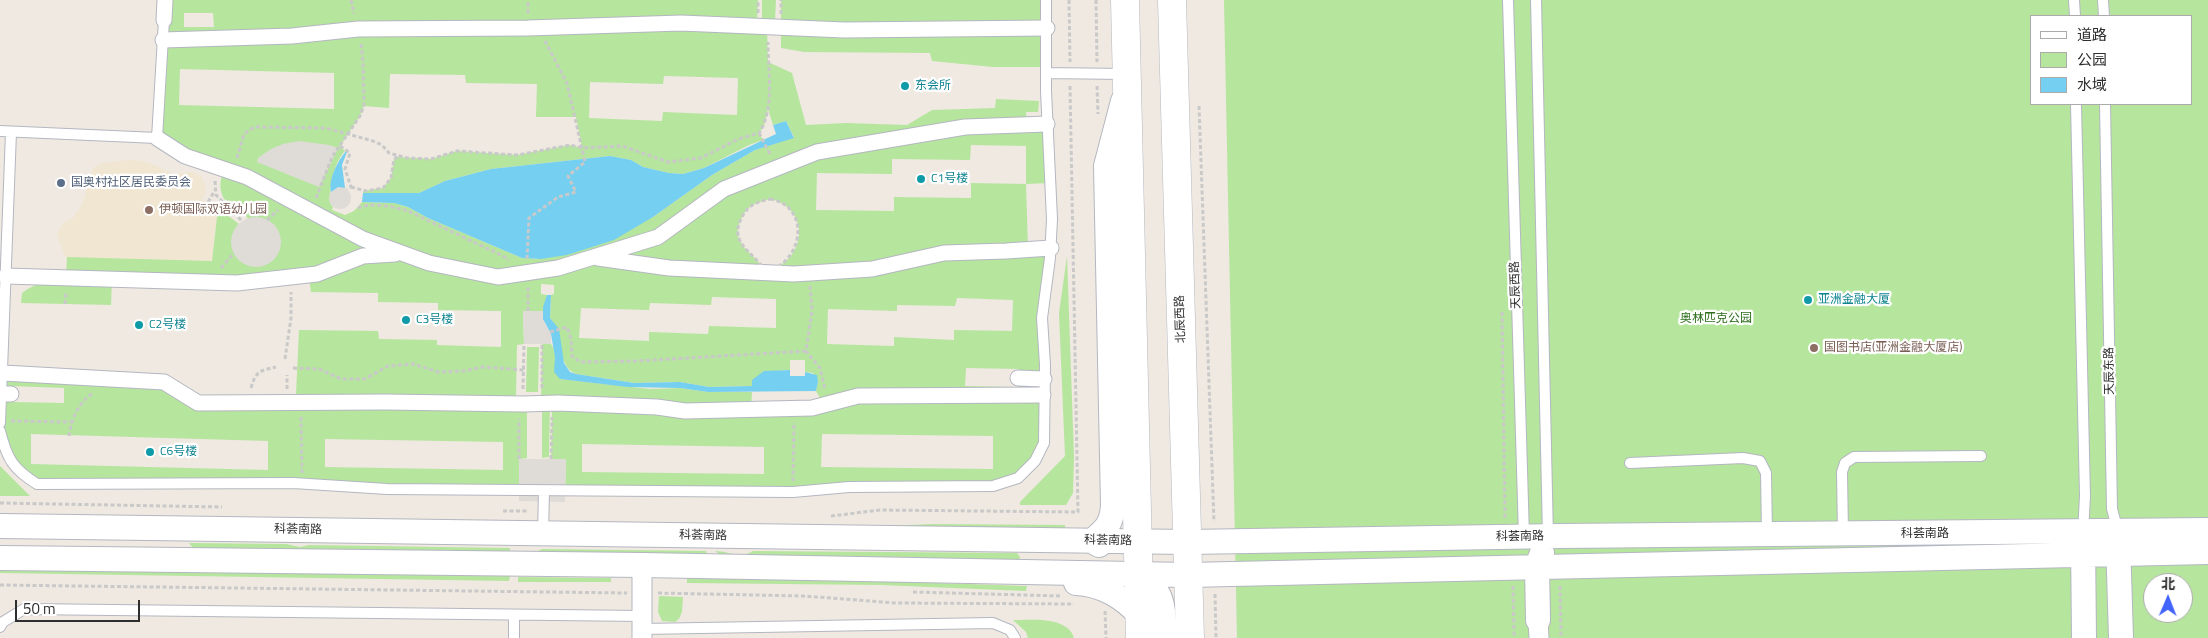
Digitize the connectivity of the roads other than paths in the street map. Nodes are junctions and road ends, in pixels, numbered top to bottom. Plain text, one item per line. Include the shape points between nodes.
1 (165, 0) edge
2 (1046, 0) edge
3 (1125, 0) edge
4 (1172, 0) edge
5 (1508, 0) edge
6 (1536, 0) edge
7 (2074, 0) edge
8 (2103, 0) edge
9 (2074, 15) edge
10 (2104, 15) edge
11 (164, 20) joint
12 (1047, 28) junction
13 (163, 40) junction
14 (1046, 73) junction
15 (1127, 81) junction
16 (2076, 105) edge
17 (2105, 105) edge
18 (1046, 124) junction
19 (5, 132) edge
20 (157, 138) junction
21 (1050, 248) junction
22 (402, 253) junction
23 (592, 258) junction
24 (6, 276) junction
25 (2, 373) junction
26 (1018, 378) dead end
27 (1044, 379) junction
28 (1043, 395) junction
29 (0, 422) edge
30 (0, 431) edge
31 (1980, 456) dead end
32 (1630, 463) dead end
33 (1138, 481) junction
34 (544, 490) junction
35 (0, 526) edge
36 (204, 529) junction
37 (2208, 530) edge
38 (544, 534) junction
39 (1767, 535) junction
40 (1843, 535) junction
41 (1524, 537) junction
42 (1548, 537) junction
43 (1024, 540) junction
44 (1092, 541) junction
45 (1139, 542) junction
46 (1188, 542) junction
47 (2118, 543) junction
48 (0, 544) edge
49 (2083, 544) junction
50 (2208, 552) edge
51 (0, 558) edge
52 (642, 565) junction
53 (1537, 566) junction
54 (865, 569) junction
55 (1024, 572) junction
56 (1139, 574) junction
57 (1188, 575) junction
58 (1217, 584) junction
59 (514, 615) junction
60 (0, 627) edge
61 (1140, 627) edge
62 (642, 628) edge
63 (1538, 629) edge
64 (514, 638) edge
65 (1015, 638) edge
66 (1165, 638) edge
67 (1190, 638) edge
68 (2084, 638) edge
69 (2121, 638) edge

1 - 11 street
2 - 12 lane
3 - 15 main road
4 - 46 main road, 北辰西路
5 - 41 lane, 天辰西路
6 - 42 lane, 天辰西路
7 - 9 lane
8 - 10 lane
11 - 13 lane
12 - 13 street via 844,30 681,23 358,29 292,36
12 - 14 lane
13 - 20 lane
14 - 15 lane
14 - 18 lane
15 - 33 main road
15 - 44 street via 1106,166 1112,518
16 - 49 lane via 2085,510
17 - 47 lane, 天辰东路 via 2112,509
18 - 21 lane via 1051,196
18 - 23 street via 965,127 817,152 724,189 658,237
19 - 20 lane
19 - 24 lane
20 - 22 street via 185,156 247,177 363,239
21 - 23 street via 944,253 872,269 806,273 669,268
21 - 27 lane via 1042,318
22 - 23 street via 429,263 498,277 558,268
22 - 24 street via 363,256 317,274 237,283
24 - 25 lane
25 - 28 street via 164,382 198,403 522,404 547,399 685,411 812,408 858,396
25 - 29 lane via 6,394
26 - 27 street
27 - 28 lane
28 - 34 lane via 1044,443 1035,461 1018,478 993,486 849,487 793,492
30 - 34 lane via 12,466 37,484 302,484 387,489
31 - 40 lane via 1854,457 1845,463 1842,472
32 - 39 lane via 1744,458 1760,461 1766,473
33 - 45 main road
33 - 58 street via 1154,548 1166,560
34 - 38 lane
35 - 36 street, 科荟南路
36 - 38 street, 科荟南路
36 - 48 street via 124,545
37 - 47 street, 科荟南路
38 - 43 street, 科荟南路
39 - 40 street, 科荟南路
39 - 42 street, 科荟南路
40 - 49 street, 科荟南路
41 - 42 street, 科荟南路
41 - 46 street, 科荟南路
41 - 53 street, 天辰西路
42 - 53 street, 天辰西路
43 - 44 street, 科荟南路
43 - 55 street via 1033,556
44 - 45 street, 科荟南路
44 - 66 street via 1151,581 1160,594
45 - 46 street, 科荟南路
45 - 56 main road
46 - 57 main road, 北辰西路
47 - 49 street, 科荟南路
47 - 50 street, 科荟南路
47 - 69 street, 天辰东路
49 - 53 street, 科荟南路
49 - 68 street
51 - 52 street, 科荟南路
52 - 54 street, 科荟南路
52 - 62 street
53 - 58 street, 科荟南路 via 1215,575
53 - 63 street, 天辰西路
54 - 55 street, 科荟南路
54 - 61 street via 910,578 1099,586 1131,605
55 - 56 street, 科荟南路
56 - 57 street, 科荟南路
56 - 61 main road
57 - 58 street, 科荟南路
57 - 67 main road, 北辰西路
59 - 60 lane via 24,609
59 - 62 lane
59 - 64 lane
62 - 65 lane via 992,623 1010,630

